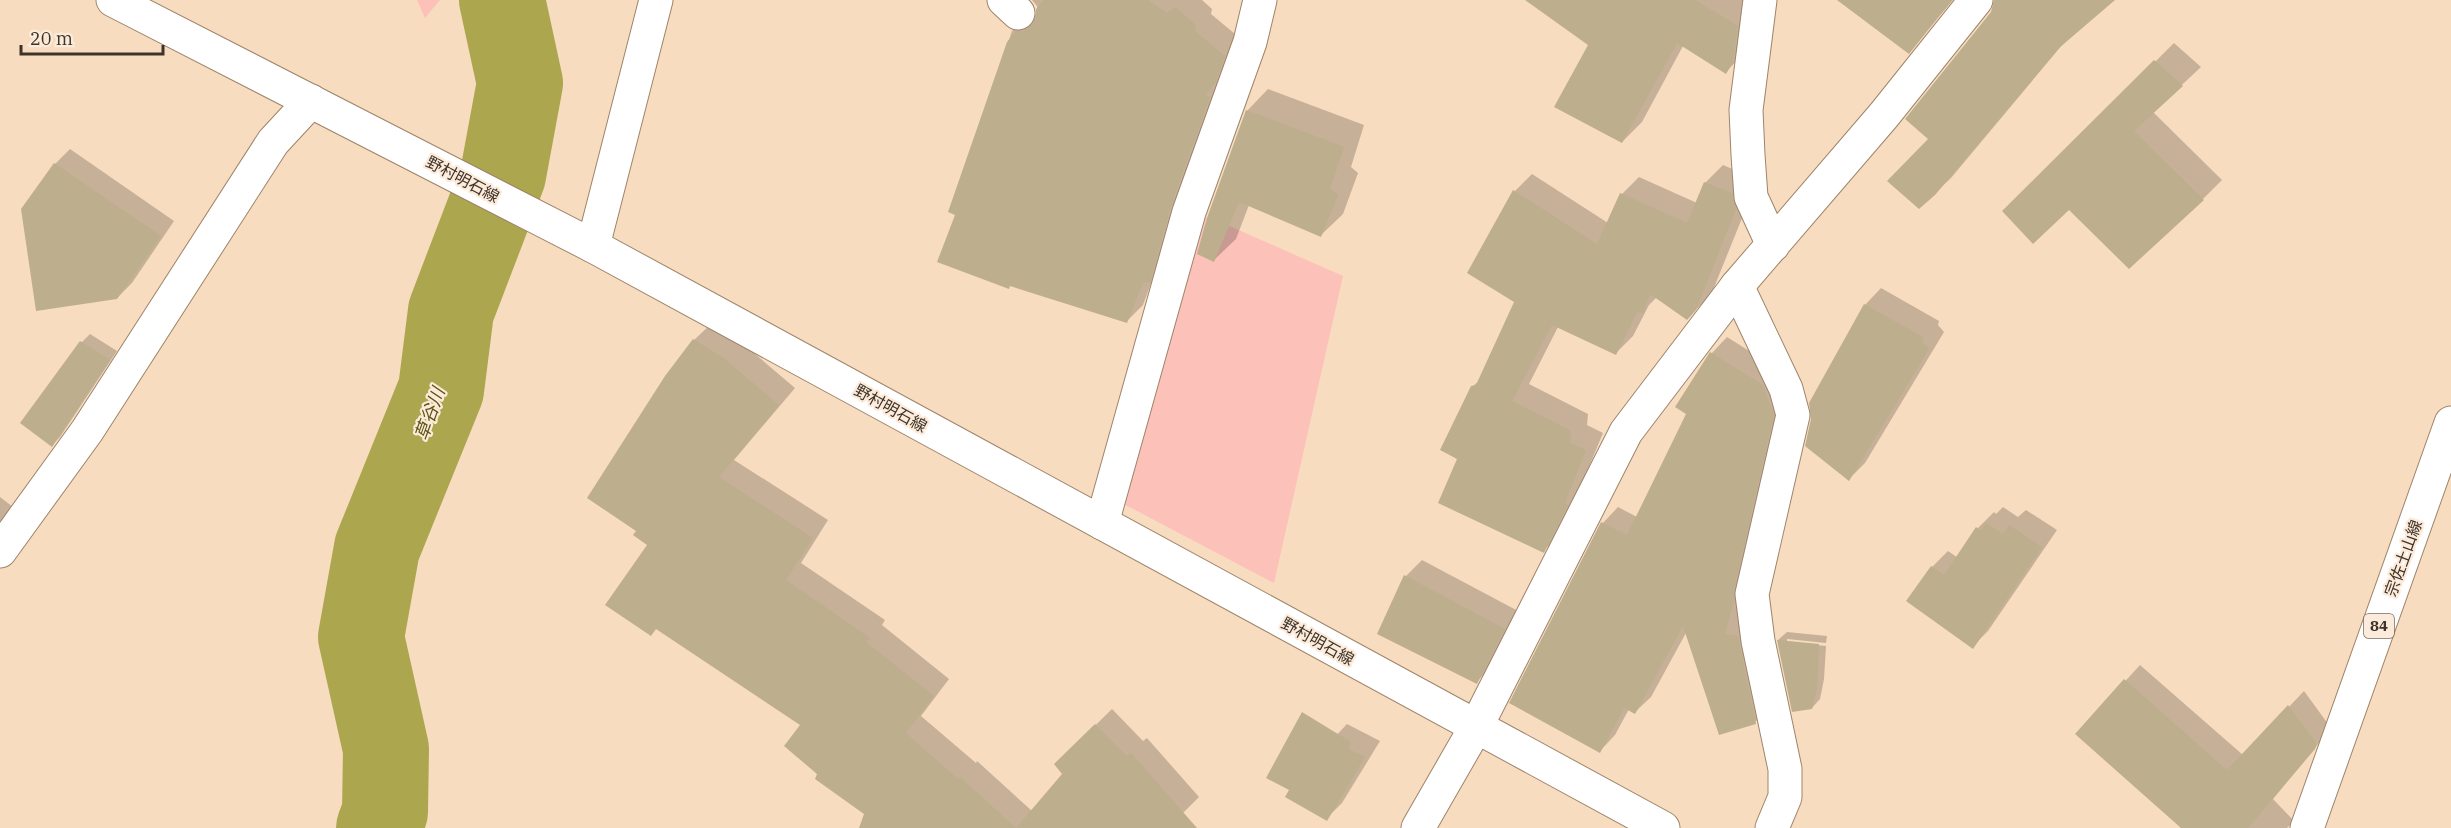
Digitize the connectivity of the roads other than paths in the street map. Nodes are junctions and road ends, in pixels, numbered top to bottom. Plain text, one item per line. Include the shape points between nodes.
1 (113, 0) edge
2 (656, 0) edge
3 (1260, 0) edge
4 (1760, 0) edge
5 (1976, 0) edge
6 (311, 101) junction
7 (581, 241) junction
8 (1773, 244) junction
9 (1737, 286) junction
10 (2451, 423) edge
11 (1102, 523) junction
12 (0, 551) edge
13 (1476, 727) junction
14 (1418, 828) edge
15 (1663, 828) edge
16 (1772, 828) edge
17 (2307, 828) edge

1 - 6 street, 野村明石線
2 - 7 street
3 - 11 street via 1250,42 1189,212
4 - 8 street via 1746,110 1748,155 1751,197
5 - 8 street via 1884,116
6 - 7 street, 野村明石線
6 - 12 street via 273,142 87,431
7 - 11 street, 野村明石線
8 - 9 street
9 - 13 street via 1626,432
9 - 16 street via 1786,389 1793,415 1752,594 1785,768 1785,797
10 - 17 street, 宗佐土山線 / 84
11 - 13 street, 野村明石線
13 - 14 street
13 - 15 street, 野村明石線

